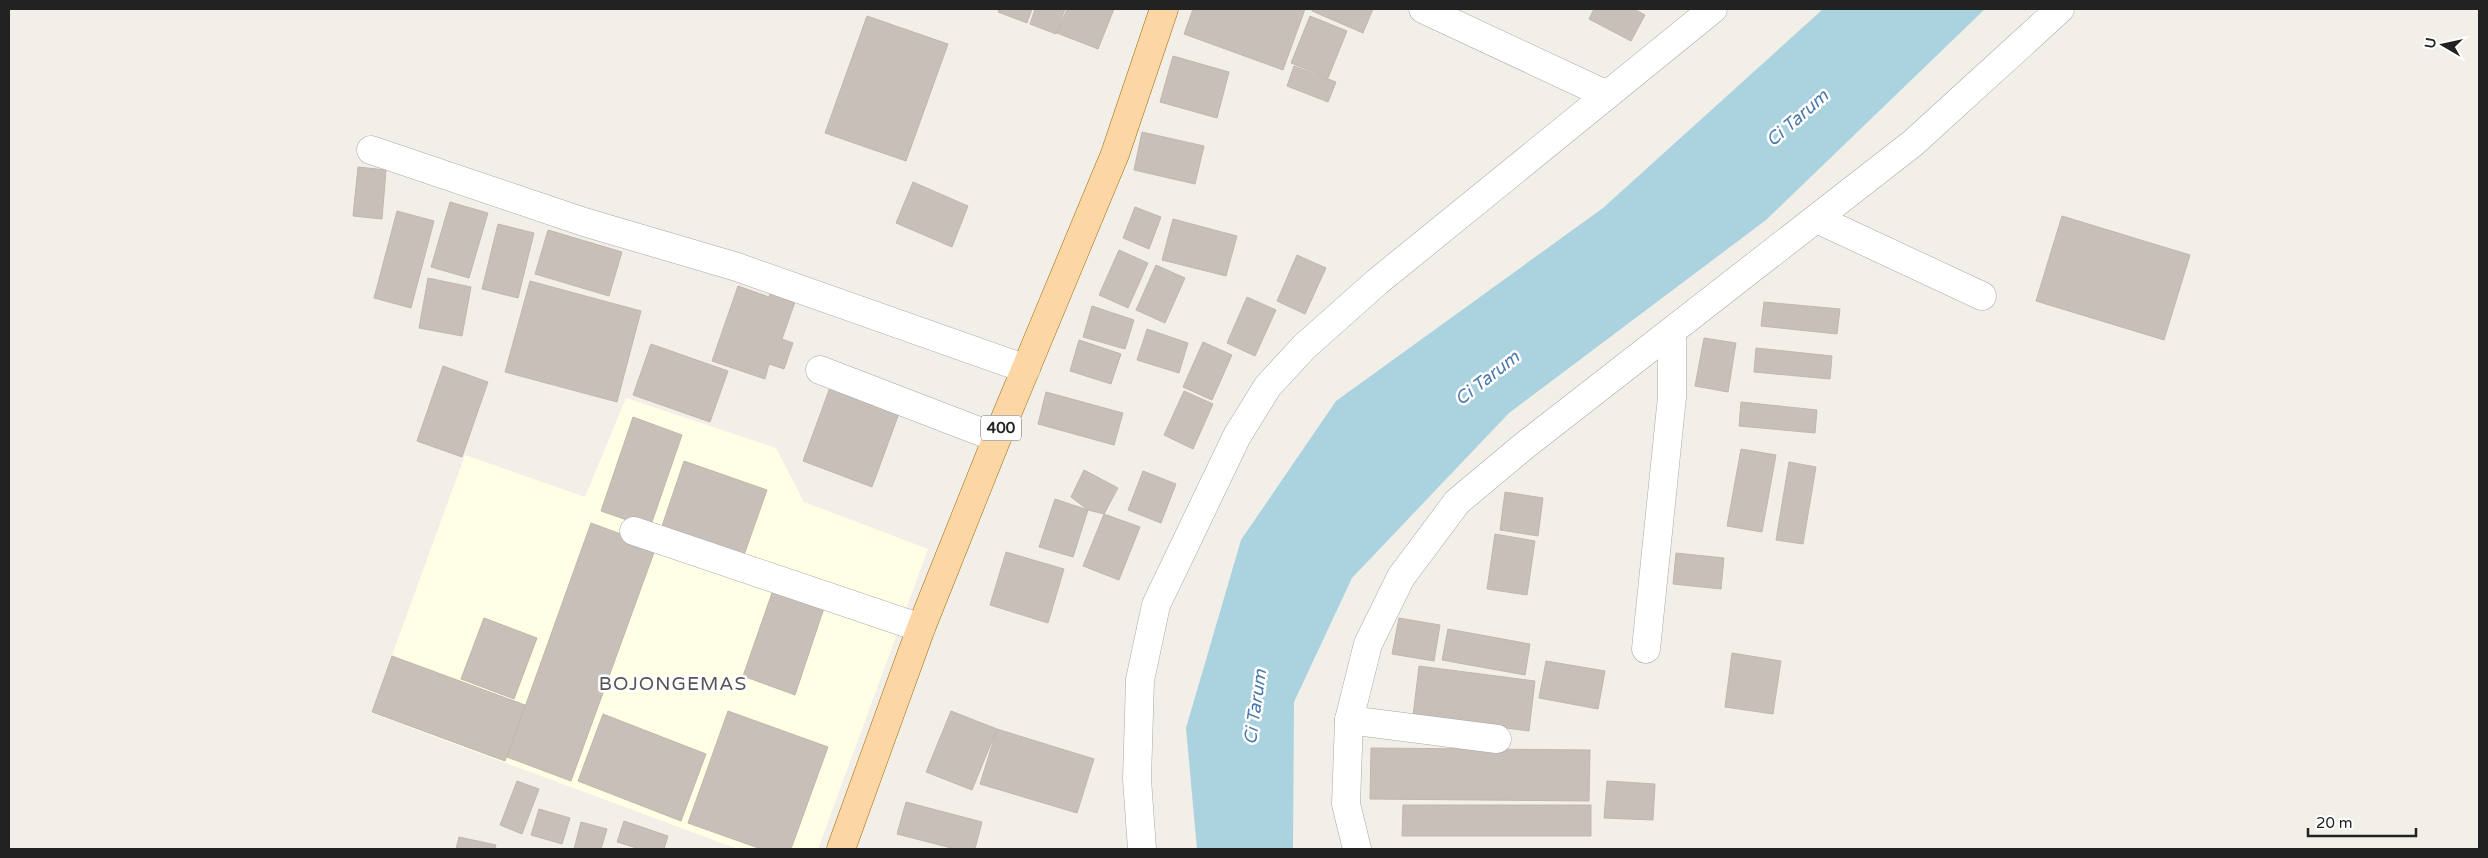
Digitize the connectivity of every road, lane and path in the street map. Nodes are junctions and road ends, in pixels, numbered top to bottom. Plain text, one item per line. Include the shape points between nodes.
1 (1164, 9) edge
2 (1423, 9) edge
3 (1713, 9) edge
4 (2060, 9) edge
5 (1607, 95) junction
6 (372, 150) dead end
7 (1816, 219) junction
8 (1982, 296) dead end
9 (1672, 332) junction
10 (1026, 368) junction
11 (820, 370) dead end
12 (997, 438) junction
13 (634, 531) dead end
14 (921, 628) junction
15 (1646, 649) dead end
16 (1349, 720) junction
17 (1497, 739) dead end
18 (841, 849) edge
19 (1142, 849) edge
20 (1357, 849) edge

1 - 10 main road, 400 via 1115,154
2 - 5 street
3 - 5 street
4 - 7 street via 1913,143
5 - 19 street via 1376,282 1304,347 1268,386 1237,436 1156,606 1140,680 1137,779
6 - 10 street via 584,222 737,267
7 - 8 street
7 - 9 street
9 - 15 street via 1672,397
9 - 16 street via 1457,502 1401,577 1368,644
10 - 12 main road, 400
11 - 12 street
12 - 14 main road, 400
13 - 14 street
14 - 18 main road, 400
16 - 17 street
16 - 20 street via 1346,804

